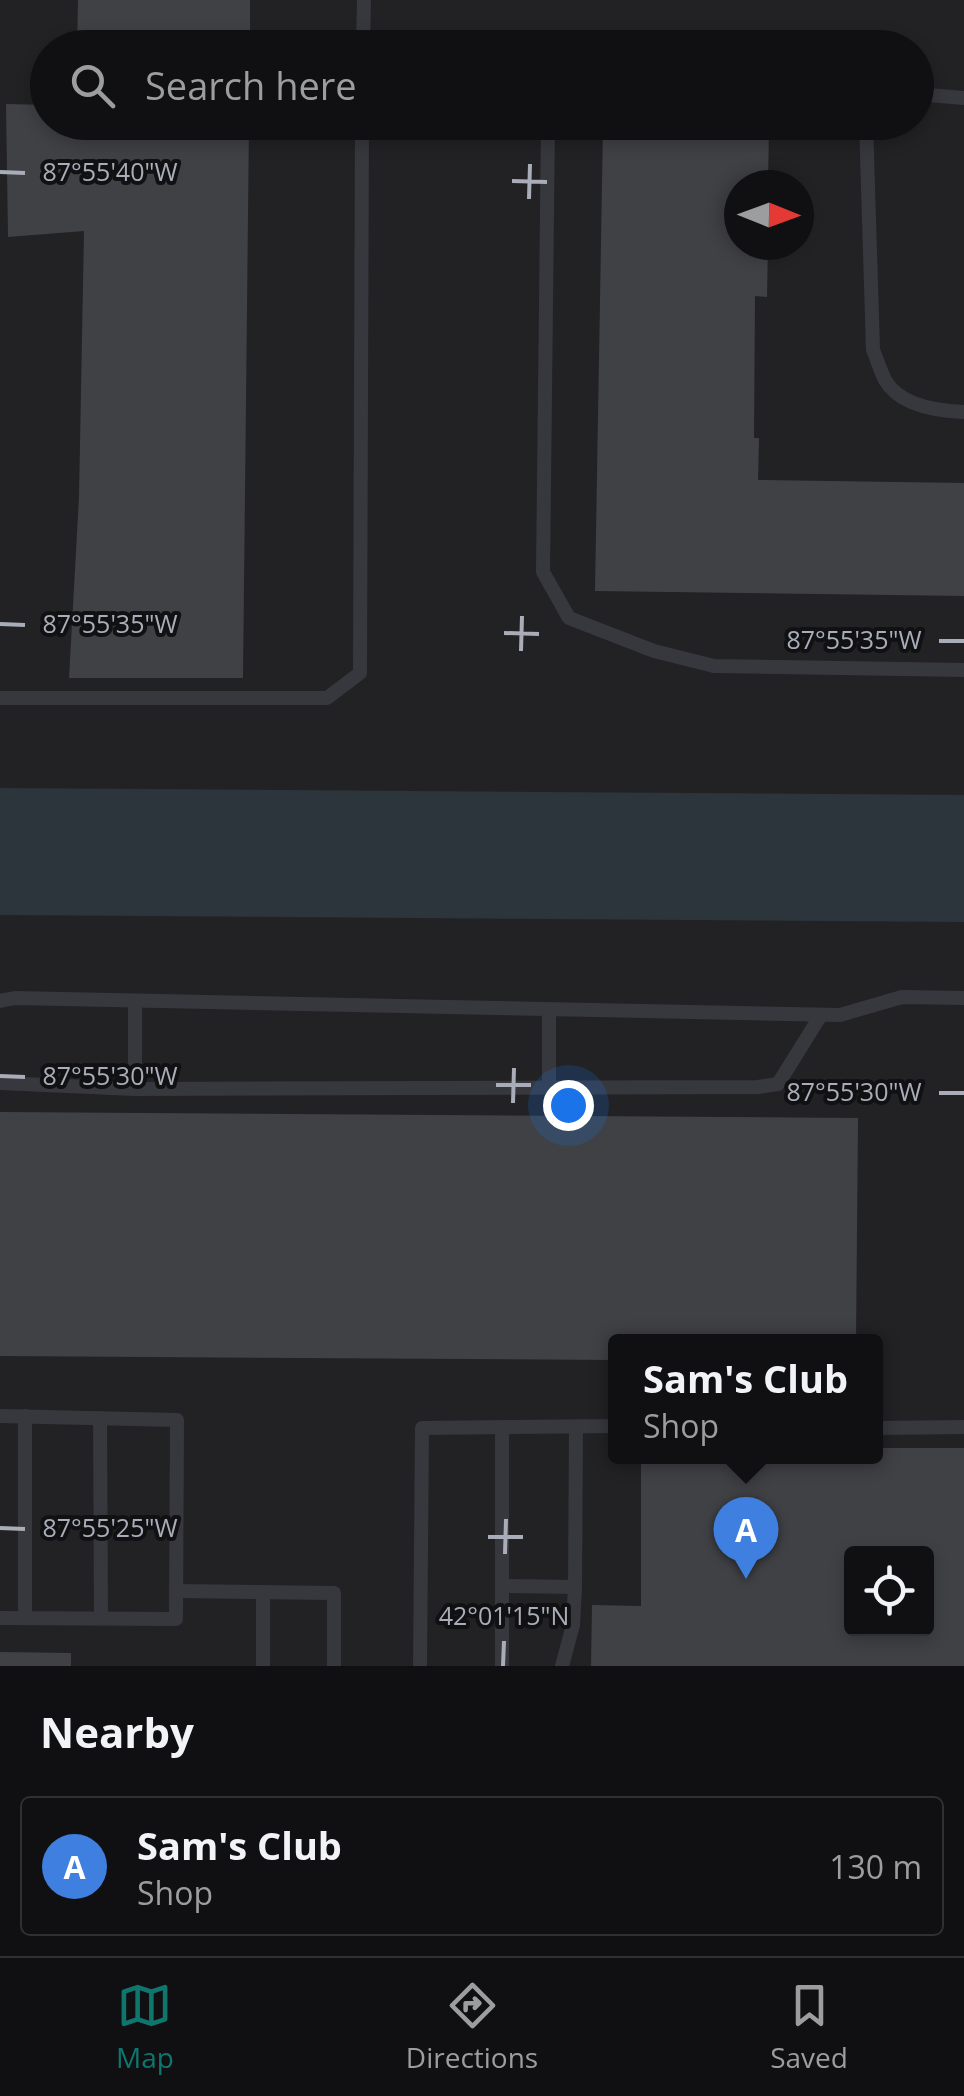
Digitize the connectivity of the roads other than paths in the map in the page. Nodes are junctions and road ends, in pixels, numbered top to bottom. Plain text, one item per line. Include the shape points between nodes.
1 (364, 0) edge
2 (363, 30) edge
3 (934, 96) edge
4 (964, 98) edge
5 (362, 140) edge
6 (548, 140) edge
7 (867, 140) edge
8 (964, 412) edge
9 (964, 670) edge
10 (0, 698) edge
11 (964, 998) edge
12 (0, 1001) edge
13 (135, 1001) junction
14 (549, 1010) junction
15 (822, 1015) junction
16 (0, 1083) edge
17 (135, 1088) junction
18 (549, 1088) junction
19 (0, 1416) edge
20 (26, 1416) junction
21 (100, 1418) junction
22 (576, 1426) junction
23 (608, 1426) edge
24 (964, 1427) edge
25 (502, 1428) junction
26 (883, 1428) edge
27 (502, 1586) junction
28 (575, 1587) junction
29 (176, 1591) junction
30 (263, 1592) junction
31 (0, 1618) edge
32 (24, 1618) junction
33 (101, 1618) junction
34 (263, 1666) edge
35 (334, 1666) edge
36 (420, 1666) edge
37 (502, 1666) edge
38 (562, 1666) edge

1 - 2 lane
3 - 4 lane
5 - 10 lane via 360,673 327,698
6 - 9 lane via 543,572 569,618 714,666
7 - 8 lane via 873,350 886,383 909,402
11 - 15 lane via 902,997
12 - 13 lane
13 - 14 lane
13 - 17 lane
14 - 15 lane
14 - 18 lane
15 - 18 lane via 778,1084
16 - 17 lane
17 - 18 lane
19 - 20 lane
20 - 21 lane
20 - 32 lane
21 - 29 lane via 177,1420
21 - 33 lane
22 - 23 lane
22 - 25 lane
22 - 28 lane
24 - 26 lane
25 - 27 lane
25 - 36 lane via 422,1428
27 - 28 lane
27 - 37 lane
28 - 38 lane
29 - 30 lane
29 - 33 lane via 176,1619
30 - 34 lane
30 - 35 lane via 334,1592
31 - 32 lane
32 - 33 lane

